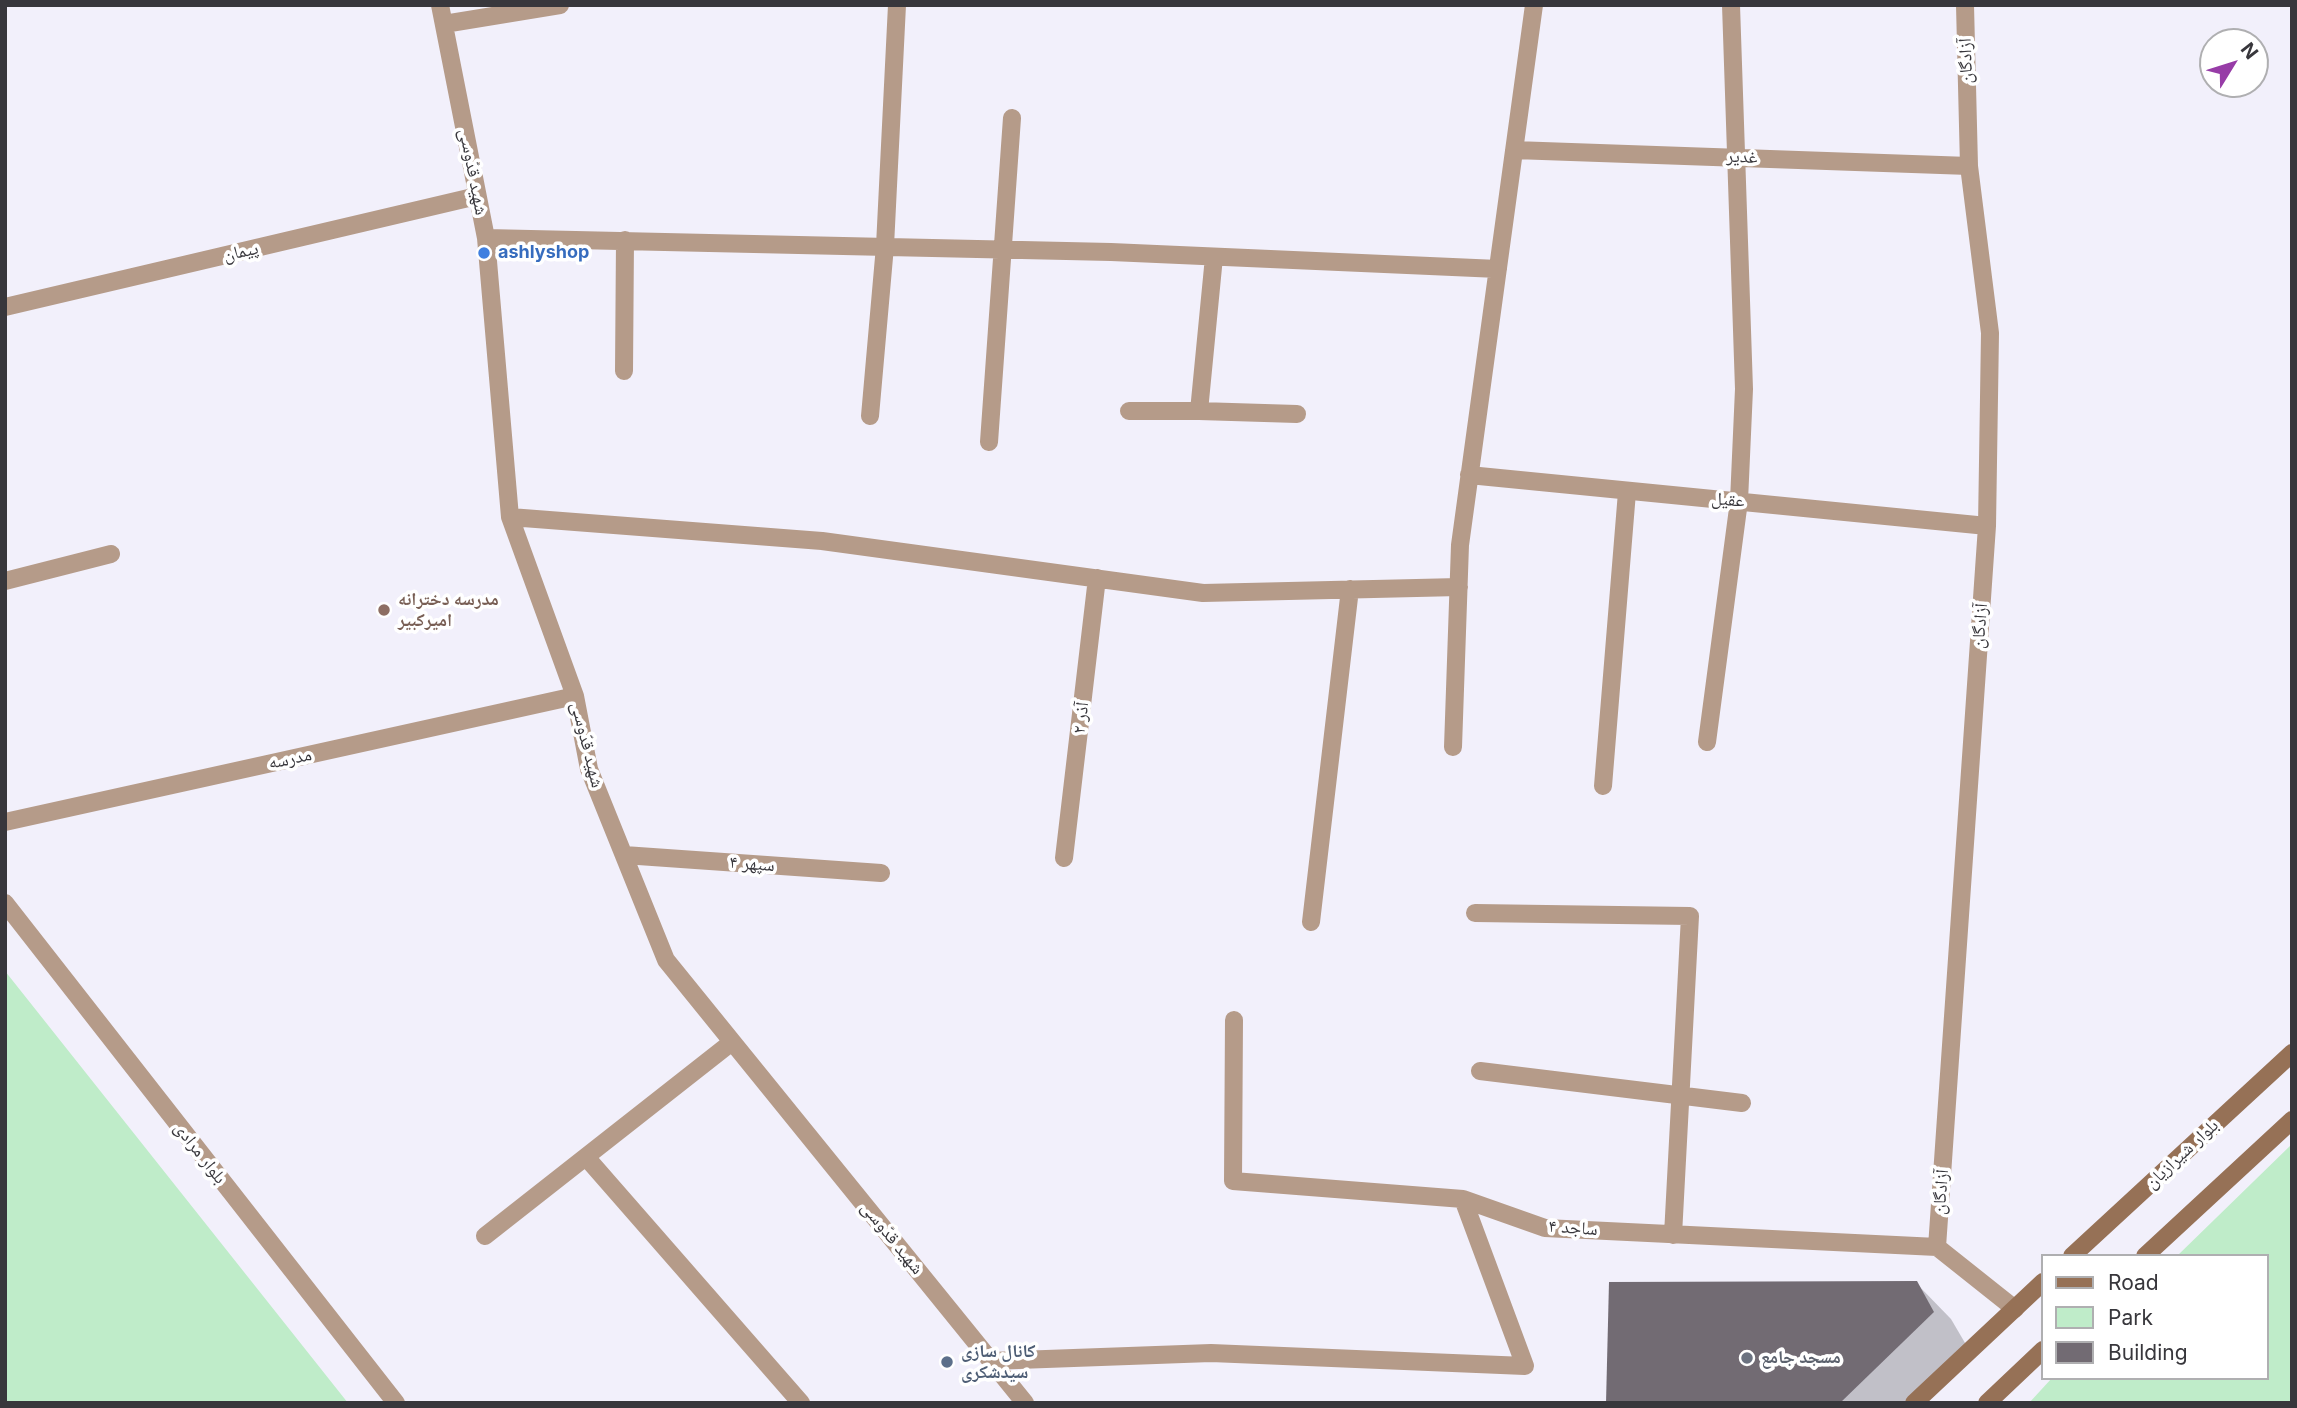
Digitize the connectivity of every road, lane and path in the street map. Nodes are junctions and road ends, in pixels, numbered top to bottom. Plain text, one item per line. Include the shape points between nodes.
1 (440, 5) edge
2 (560, 5) edge
3 (897, 5) edge
4 (1534, 5) edge
5 (1731, 5) edge
6 (1965, 5) edge
7 (444, 24) junction
8 (1012, 118) dead end
9 (1514, 150) junction
10 (1736, 157) junction
11 (1969, 166) junction
12 (477, 196) junction
13 (486, 238) junction
14 (625, 240) junction
15 (885, 246) junction
16 (1002, 249) junction
17 (1214, 257) junction
18 (1498, 269) junction
19 (5, 307) edge
20 (624, 371) dead end
21 (1129, 411) dead end
22 (1199, 411) junction
23 (1297, 414) dead end
24 (870, 415) dead end
25 (989, 442) dead end
26 (1469, 475) junction
27 (1627, 492) junction
28 (1739, 501) junction
29 (510, 517) junction
30 (1987, 526) junction
31 (111, 554) dead end
32 (1097, 579) junction
33 (5, 580) edge
34 (1459, 587) junction
35 (1350, 589) junction
36 (575, 696) junction
37 (1707, 742) dead end
38 (1453, 747) dead end
39 (1603, 786) dead end
40 (5, 822) edge
41 (624, 855) junction
42 (1064, 858) dead end
43 (881, 873) dead end
44 (5, 902) edge
45 (1475, 913) dead end
46 (1311, 922) dead end
47 (1234, 1020) dead end
48 (732, 1042) junction
49 (2292, 1053) edge
50 (1480, 1071) dead end
51 (1682, 1096) junction
52 (1742, 1103) dead end
53 (2292, 1120) edge
54 (586, 1157) junction
55 (1463, 1199) junction
56 (1674, 1235) junction
57 (485, 1236) dead end
58 (1937, 1247) junction
59 (2074, 1254) edge
60 (2147, 1254) edge
61 (2042, 1283) edge
62 (2015, 1309) junction
63 (2042, 1351) edge
64 (991, 1360) junction
65 (1996, 1400) edge
66 (396, 1403) edge
67 (801, 1403) edge
68 (1025, 1403) edge
69 (1914, 1403) edge

1 - 7 street, شهید قدّوسی
2 - 7 street
3 - 15 street
4 - 9 street
5 - 10 street
6 - 11 street, آزادگان
7 - 12 street, شهید قدّوسی
8 - 16 street
9 - 10 street, غدیر
9 - 18 street
10 - 11 street, غدیر
10 - 28 street via 1744,389
11 - 30 street, آزادگان via 1990,333
12 - 13 street, شهید قدّوسی
12 - 19 street, پیمان
13 - 14 street
13 - 29 street, شهید قدّوسی
14 - 15 street
14 - 20 street
15 - 16 street
15 - 24 street
16 - 17 street
16 - 25 street
17 - 18 street
17 - 22 street
18 - 26 street
21 - 22 street
22 - 23 street
26 - 27 street, عقیل
26 - 34 street
27 - 28 street, عقیل
27 - 39 street
28 - 30 street, عقیل
28 - 37 street
29 - 32 street via 822,541
29 - 36 street, شهید قدّوسی
30 - 58 street, آزادگان
31 - 33 street
32 - 35 street via 1203,593
32 - 42 street, آذر ۲
34 - 35 street
34 - 38 street
35 - 46 street
36 - 40 street, مدرسه
36 - 41 street, شهید قدّوسی via 589,769
41 - 43 street, سپهر ۴
41 - 48 street, شهید قدّوسی via 666,960
44 - 66 street, بلوار مرادی
45 - 51 street via 1689,916
47 - 55 street, ساجد ۴ via 1233,1181
48 - 54 street
48 - 64 street, شهید قدّوسی
49 - 59 main road, بلوار شیرازیان
50 - 51 street
51 - 52 street
51 - 56 street
53 - 60 main road
54 - 57 street
54 - 67 street
55 - 56 street, ساجد ۴ via 1545,1228
55 - 64 street via 1525,1366 1211,1353
56 - 58 street, ساجد ۴
58 - 62 street
61 - 62 main road
62 - 69 main road
63 - 65 main road
64 - 68 street, شهید قدّوسی

